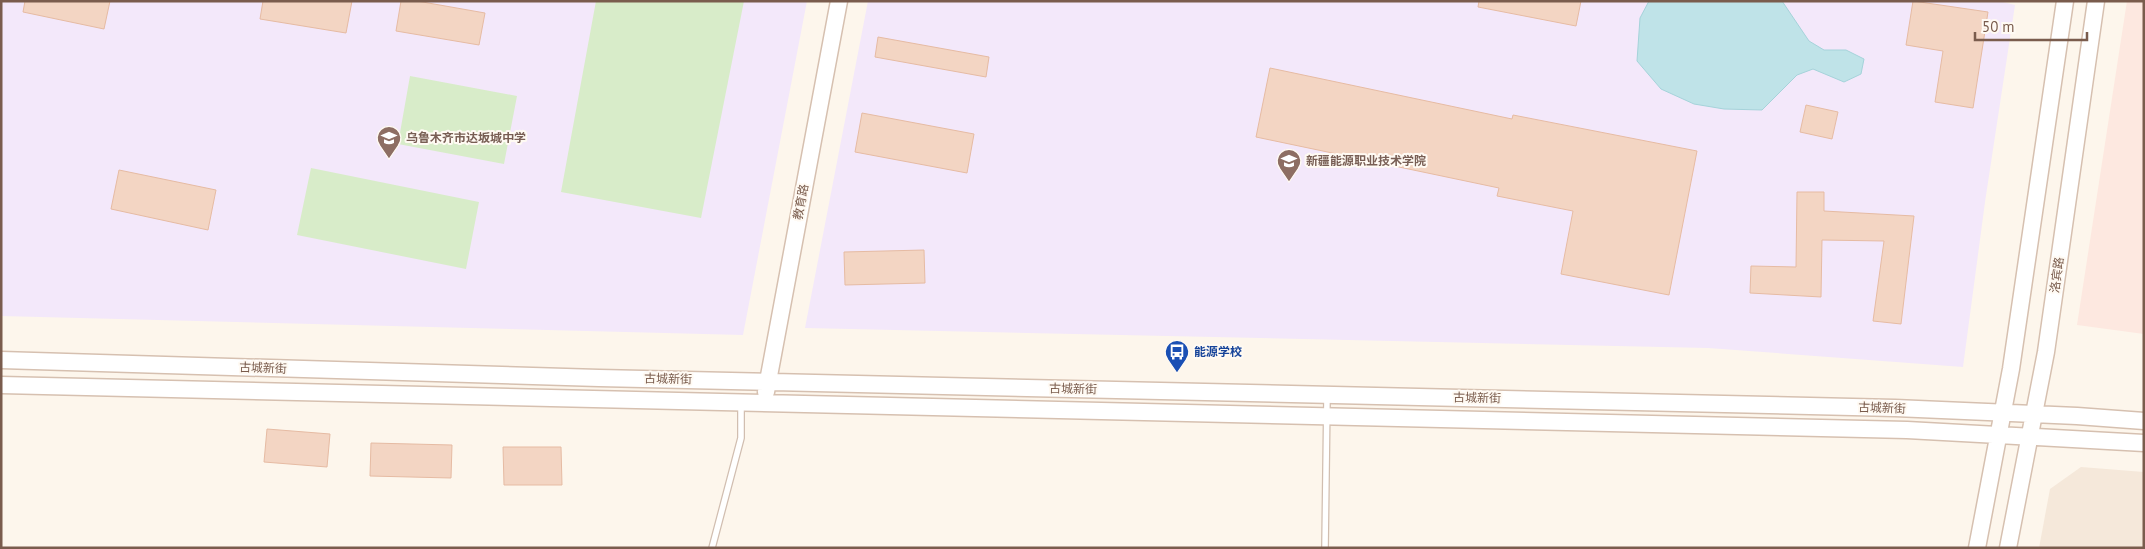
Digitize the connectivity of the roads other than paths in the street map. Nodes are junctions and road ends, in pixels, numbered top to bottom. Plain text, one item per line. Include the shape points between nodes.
1 (839, 1) edge
2 (2065, 1) edge
3 (2096, 1) edge
4 (1, 360) edge
5 (768, 382) junction
6 (1, 385) edge
7 (1327, 395) junction
8 (741, 403) junction
9 (764, 403) junction
10 (2003, 413) junction
11 (2034, 414) junction
12 (1326, 417) junction
13 (2144, 421) edge
14 (1999, 435) junction
15 (2030, 437) junction
16 (2144, 443) edge
17 (712, 548) edge
18 (1325, 548) edge
19 (1977, 548) edge
20 (2008, 548) edge

1 - 5 main road, 教育路
2 - 10 main road
3 - 11 main road, 洛宾路 via 2046,352
4 - 5 main road, 古城新街
5 - 7 main road, 古城新街
5 - 9 main road, 教育路
6 - 8 main road, 古城新街
7 - 10 main road, 古城新街
7 - 12 lane
8 - 9 main road, 古城新街
8 - 17 lane via 740,438
9 - 12 main road, 古城新街
10 - 11 main road, 古城新街
10 - 14 main road
11 - 13 main road, 古城新街
11 - 15 main road, 洛宾路
12 - 14 main road, 古城新街 via 1907,430
12 - 18 lane
14 - 15 main road, 古城新街
14 - 19 main road
15 - 16 main road, 古城新街
15 - 20 main road, 洛宾路

